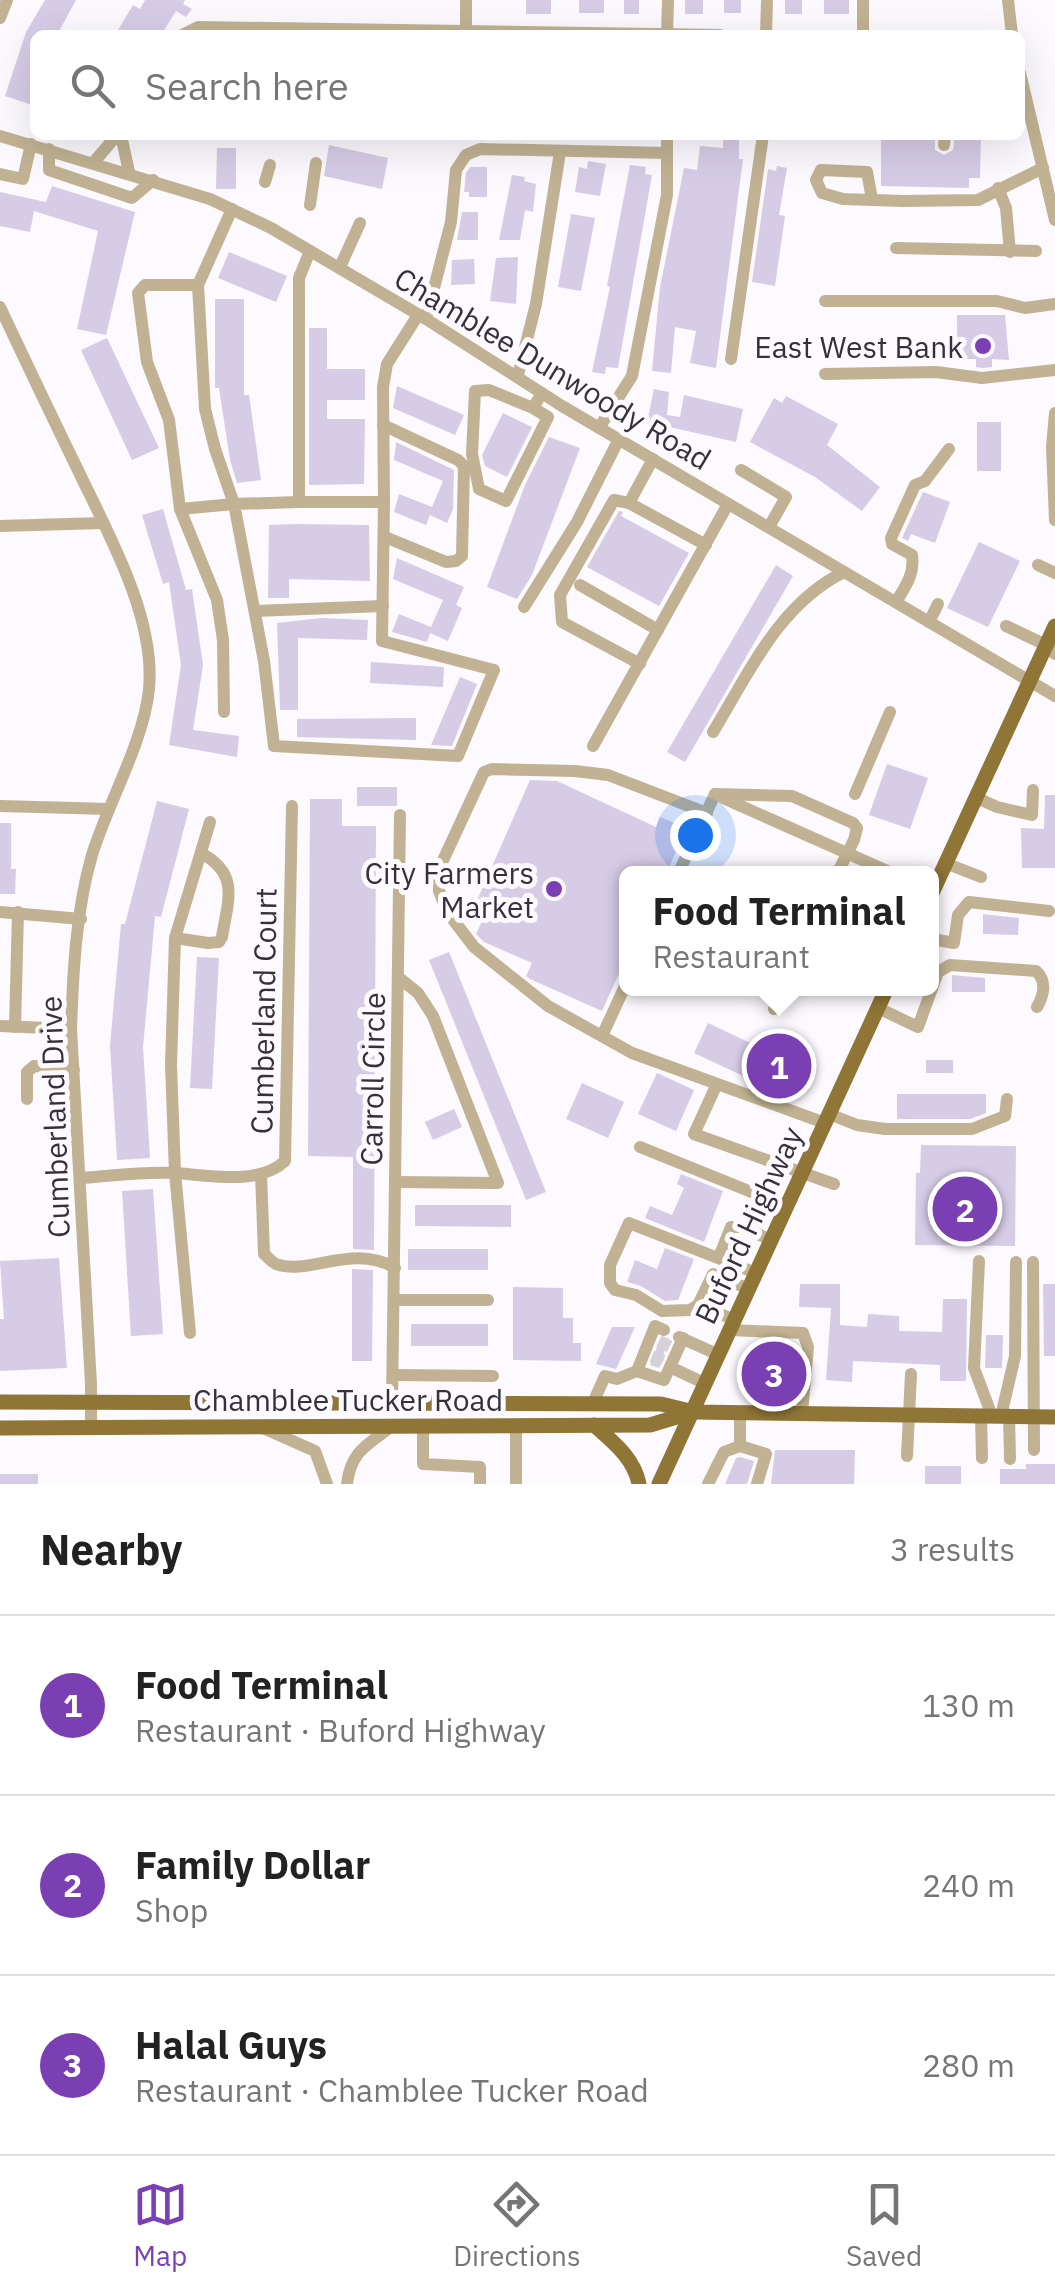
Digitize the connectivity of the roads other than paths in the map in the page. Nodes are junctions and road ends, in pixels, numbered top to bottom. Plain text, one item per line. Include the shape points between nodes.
1 (8, 0) edge
2 (466, 0) edge
3 (668, 0) edge
4 (766, 0) edge
5 (863, 0) edge
6 (1008, 0) edge
7 (0, 18) edge
8 (192, 30) edge
9 (232, 30) edge
10 (466, 30) edge
11 (667, 30) edge
12 (766, 30) edge
13 (863, 30) edge
14 (1011, 30) edge
15 (1025, 94) edge
16 (0, 136) edge
17 (114, 140) edge
18 (120, 140) edge
19 (667, 140) edge
20 (762, 140) edge
21 (30, 144) junction
22 (49, 150) junction
23 (560, 152) junction
24 (667, 154) junction
25 (94, 162) junction
26 (316, 163) dead end
27 (270, 165) dead end
28 (1043, 168) junction
29 (129, 172) junction
30 (0, 174) edge
31 (153, 180) junction
32 (265, 182) dead end
33 (998, 188) junction
34 (872, 199) dead end
35 (310, 205) dead end
36 (232, 210) junction
37 (1055, 220) edge
38 (360, 223) dead end
39 (896, 248) dead end
40 (310, 251) junction
41 (1036, 251) dead end
42 (1010, 252) junction
43 (340, 267) junction
44 (194, 285) junction
45 (825, 301) dead end
46 (1055, 304) edge
47 (0, 308) edge
48 (422, 317) junction
49 (731, 359) dead end
50 (1055, 370) edge
51 (825, 374) dead end
52 (518, 376) junction
53 (542, 393) junction
54 (533, 408) junction
55 (1055, 413) edge
56 (383, 425) junction
57 (600, 428) junction
58 (618, 439) junction
59 (949, 449) dead end
60 (653, 459) junction
61 (742, 470) dead end
62 (299, 502) junction
63 (384, 502) junction
64 (629, 503) junction
65 (234, 504) junction
66 (728, 504) junction
67 (180, 509) junction
68 (1055, 520) edge
69 (103, 523) junction
70 (0, 526) edge
71 (768, 528) junction
72 (385, 537) junction
73 (706, 545) junction
74 (1038, 565) dead end
75 (844, 572) junction
76 (1055, 573) edge
77 (580, 585) dead end
78 (896, 602) junction
79 (938, 604) dead end
80 (384, 606) junction
81 (524, 607) dead end
82 (255, 610) junction
83 (929, 622) junction
84 (1006, 626) dead end
85 (1055, 626) edge
86 (658, 630) junction
87 (1050, 650) edge
88 (640, 664) junction
89 (1030, 681) junction
90 (1055, 696) edge
91 (224, 712) dead end
92 (890, 712) dead end
93 (713, 732) dead end
94 (592, 746) dead end
95 (1033, 790) dead end
96 (715, 794) junction
97 (855, 794) dead end
98 (975, 797) junction
99 (0, 806) edge
100 (292, 806) dead end
101 (109, 809) junction
102 (706, 813) junction
103 (400, 815) dead end
104 (210, 822) dead end
105 (201, 853) junction
106 (848, 854) junction
107 (945, 864) junction
108 (682, 866) edge
109 (841, 866) edge
110 (876, 866) edge
111 (939, 876) edge
112 (981, 877) dead end
113 (1050, 911) dead end
114 (0, 912) edge
115 (18, 912) junction
116 (80, 919) junction
117 (175, 938) junction
118 (939, 940) edge
119 (939, 971) edge
120 (398, 977) junction
121 (620, 996) edge
122 (780, 996) edge
123 (883, 996) edge
124 (931, 996) edge
125 (1037, 1007) dead end
126 (774, 1008) dead end
127 (878, 1008) junction
128 (0, 1026) edge
129 (16, 1027) junction
130 (71, 1029) junction
131 (602, 1036) junction
132 (74, 1070) junction
133 (716, 1086) junction
134 (27, 1099) dead end
135 (1006, 1099) dead end
136 (827, 1119) junction
137 (640, 1147) dead end
138 (175, 1173) junction
139 (261, 1174) junction
140 (801, 1175) junction
141 (80, 1178) junction
142 (396, 1182) junction
143 (834, 1184) dead end
144 (786, 1206) junction
145 (771, 1240) junction
146 (719, 1257) junction
147 (979, 1261) dead end
148 (1016, 1262) dead end
149 (1033, 1262) dead end
150 (395, 1268) junction
151 (756, 1273) junction
152 (748, 1289) junction
153 (394, 1300) junction
154 (488, 1300) dead end
155 (698, 1304) junction
156 (732, 1325) junction
157 (190, 1334) dead end
158 (658, 1336) dead end
159 (719, 1355) junction
160 (669, 1365) junction
161 (637, 1372) junction
162 (394, 1374) junction
163 (911, 1374) dead end
164 (493, 1376) dead end
165 (706, 1384) junction
166 (90, 1401) junction
167 (0, 1402) edge
168 (392, 1402) junction
169 (593, 1403) junction
170 (694, 1412) junction
171 (740, 1412) junction
172 (802, 1413) junction
173 (910, 1415) junction
174 (996, 1416) junction
175 (1034, 1416) junction
176 (1055, 1417) edge
177 (594, 1425) junction
178 (393, 1426) junction
179 (422, 1426) junction
180 (516, 1426) junction
181 (261, 1427) junction
182 (0, 1428) edge
183 (90, 1428) junction
184 (740, 1446) junction
185 (1034, 1450) dead end
186 (907, 1456) dead end
187 (982, 1458) dead end
188 (1010, 1459) dead end
189 (326, 1484) edge
190 (347, 1484) edge
191 (480, 1484) edge
192 (516, 1484) edge
193 (638, 1484) edge
194 (659, 1484) edge
195 (708, 1484) edge
196 (756, 1484) edge

1 - 7 street
2 - 10 street
3 - 11 street
4 - 12 street
5 - 13 street
6 - 14 street
8 - 9 street
15 - 28 street
16 - 21 street, Chamblee Dunwoody Road
17 - 25 street
18 - 29 street
19 - 24 street
20 - 49 street
21 - 22 street, Chamblee Dunwoody Road
21 - 30 street via 24,179
22 - 25 street, Chamblee Dunwoody Road
22 - 31 street via 49,170 132,198
23 - 24 street
23 - 48 street via 480,149 466,155 456,170 450,222
23 - 52 street
24 - 57 street via 667,195 632,376
25 - 29 street, Chamblee Dunwoody Road
26 - 35 street
27 - 32 street
28 - 33 street
28 - 37 street
29 - 31 street, Chamblee Dunwoody Road
31 - 36 street, Chamblee Dunwoody Road
33 - 34 street via 978,200
33 - 42 street
36 - 40 street, Chamblee Dunwoody Road
36 - 44 street
38 - 43 street
39 - 42 street
40 - 43 street, Chamblee Dunwoody Road
40 - 62 street via 299,278
41 - 42 street
43 - 48 street, Chamblee Dunwoody Road
44 - 65 street via 205,409
44 - 67 street via 146,285 138,293 147,362 169,420
45 - 46 street
47 - 69 street, Cumberland Drive
48 - 52 street, Chamblee Dunwoody Road
48 - 56 street via 386,364
50 - 51 street via 982,378
52 - 53 street, Chamblee Dunwoody Road
53 - 54 street
53 - 57 street, Chamblee Dunwoody Road
54 - 54 street via 548,417 506,501 480,489 472,454 475,390
55 - 68 street
56 - 63 street
56 - 72 street via 458,460 466,472 462,556 456,562
57 - 58 street, Chamblee Dunwoody Road
58 - 60 street, Chamblee Dunwoody Road
58 - 81 street via 578,522
59 - 78 street via 915,486 890,538 914,564
60 - 64 street
60 - 66 street, Chamblee Dunwoody Road
61 - 71 street via 786,496
62 - 63 street
62 - 65 street
63 - 72 street
64 - 73 street
64 - 88 street via 614,500 560,595 562,622
65 - 67 street
65 - 82 street
66 - 71 street, Chamblee Dunwoody Road
66 - 73 street
67 - 91 street via 218,600
69 - 70 street
69 - 101 street, Cumberland Drive via 142,623 149,688
71 - 75 street, Chamblee Dunwoody Road
72 - 80 street
73 - 86 street
74 - 76 street
75 - 78 street, Chamblee Dunwoody Road
75 - 93 street via 788,612
77 - 86 street
78 - 83 street, Chamblee Dunwoody Road
79 - 83 street
80 - 82 street
80 - 82 street via 382,641 494,670 458,756 274,746
83 - 89 street, Chamblee Dunwoody Road
84 - 87 street
85 - 87 main road
86 - 88 street
87 - 89 main road
88 - 94 street
89 - 90 street, Chamblee Dunwoody Road
89 - 98 main road
92 - 97 street
95 - 98 street via 1032,816
96 - 102 street
96 - 106 street
96 - 106 street via 780,795 853,823
98 - 107 main road
99 - 101 street
100 - 139 street, Cumberland Court via 286,1160
101 - 116 street, Cumberland Drive
102 - 108 street
102 - 131 street via 608,775 516,768 484,772 469,804 439,869 448,912 474,947 548,1006
103 - 120 street, Carroll Circle
104 - 105 street
105 - 117 street
105 - 117 street via 226,874 230,893 222,937 208,943
106 - 109 street
106 - 110 street
107 - 111 main road
107 - 112 street
113 - 118 street via 969,902 958,915 954,943
114 - 115 street
115 - 116 street
115 - 129 street
116 - 130 street, Cumberland Drive
117 - 138 street
119 - 125 street via 950,965 1036,971 1043,984
120 - 142 street, Carroll Circle
120 - 142 street, Carroll Circle via 433,1016 498,1182
121 - 131 street
122 - 126 street
123 - 127 main road, Buford Highway
124 - 127 street via 918,1027
127 - 136 main road, Buford Highway
128 - 129 street
129 - 130 street
130 - 132 street, Cumberland Drive
131 - 133 street
132 - 134 street via 34,1066 27,1072
132 - 141 street, Cumberland Drive
133 - 136 street
133 - 140 street via 694,1134
135 - 136 street via 1005,1116 972,1129 868,1127
136 - 140 main road, Buford Highway
137 - 144 street
138 - 139 street, Cumberland Court
138 - 141 street, Cumberland Court
138 - 157 street
139 - 150 street via 264,1254 276,1264 351,1257
140 - 143 street
140 - 144 main road, Buford Highway
141 - 166 street, Cumberland Drive
142 - 150 street, Carroll Circle
144 - 145 main road, Buford Highway
145 - 146 street via 732,1227
145 - 151 main road, Buford Highway
146 - 151 street
146 - 155 street via 625,1225 610,1265 615,1290 662,1311
147 - 174 street via 974,1368
148 - 174 street via 1015,1356
149 - 175 street
150 - 153 street, Carroll Circle
151 - 152 main road, Buford Highway
152 - 155 street via 712,1274
152 - 156 main road, Buford Highway
153 - 154 street
153 - 162 street, Carroll Circle
155 - 156 street
156 - 159 main road, Buford Highway
156 - 172 street via 804,1333
158 - 161 street
159 - 160 street via 679,1343
159 - 165 main road, Buford Highway
160 - 161 street via 664,1380
160 - 165 street
161 - 169 street via 605,1376
162 - 164 street
162 - 168 street, Carroll Circle
163 - 173 street
165 - 170 main road, Buford Highway
166 - 167 main road, Chamblee Tucker Road
166 - 168 main road, Chamblee Tucker Road
166 - 183 street, Cumberland Drive
168 - 169 main road, Chamblee Tucker Road
169 - 170 main road, Chamblee Tucker Road via 662,1404
170 - 171 main road, Chamblee Tucker Road
170 - 177 main road, Chamblee Tucker Road via 650,1425
170 - 194 main road, Buford Highway
171 - 172 main road, Chamblee Tucker Road
171 - 184 street
172 - 173 main road, Chamblee Tucker Road
173 - 174 main road, Chamblee Tucker Road
173 - 186 street
174 - 175 main road, Chamblee Tucker Road
174 - 187 street
174 - 188 street
175 - 176 main road, Chamblee Tucker Road
175 - 185 street
177 - 180 main road, Chamblee Tucker Road
177 - 193 main road via 623,1452
178 - 179 main road, Chamblee Tucker Road
178 - 181 main road, Chamblee Tucker Road
178 - 190 street via 358,1452
179 - 180 main road, Chamblee Tucker Road
179 - 191 street via 422,1464 480,1467
180 - 192 street
181 - 183 main road, Chamblee Tucker Road
181 - 189 street via 315,1451
182 - 183 main road, Chamblee Tucker Road
184 - 195 street via 724,1452
184 - 196 street via 766,1454

